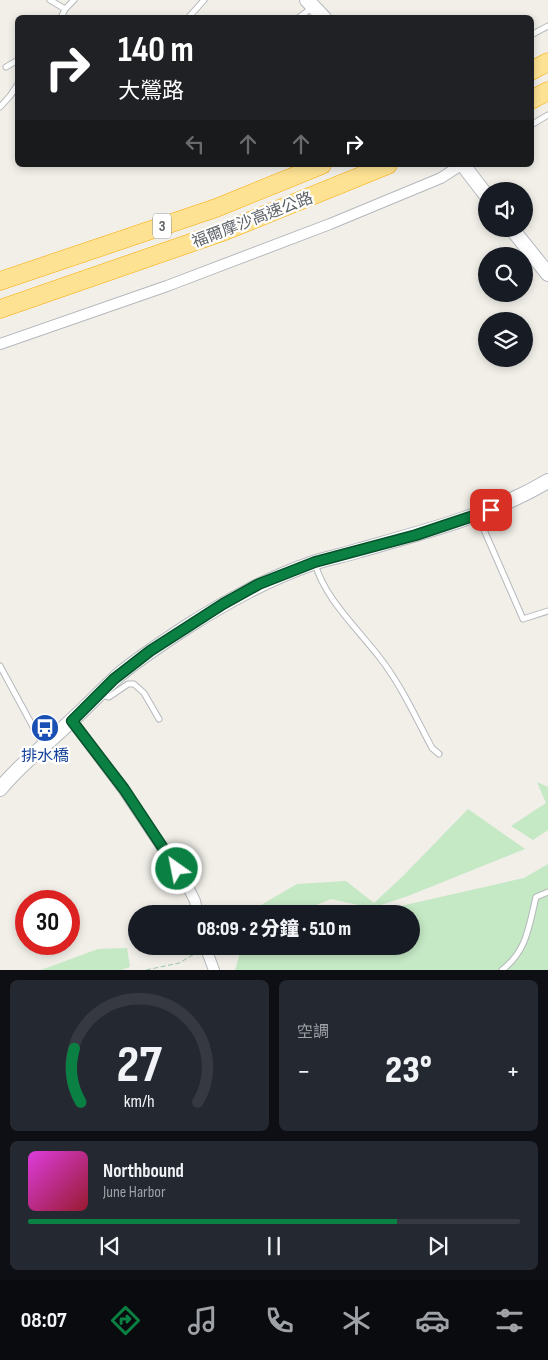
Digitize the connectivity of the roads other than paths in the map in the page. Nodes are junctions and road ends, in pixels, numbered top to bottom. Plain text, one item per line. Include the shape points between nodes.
1 (50, 0) edge
2 (74, 0) edge
3 (204, 0) edge
4 (310, 3) edge
5 (65, 9) junction
6 (62, 15) edge
7 (191, 15) edge
8 (300, 15) edge
9 (321, 15) edge
10 (548, 26) edge
11 (534, 33) edge
12 (15, 62) edge
13 (548, 62) edge
14 (6, 67) dead end
15 (534, 69) edge
16 (15, 88) edge
17 (548, 91) edge
18 (534, 98) edge
19 (0, 107) edge
20 (548, 115) edge
21 (534, 123) edge
22 (317, 167) edge
23 (383, 167) edge
24 (459, 167) edge
25 (464, 167) edge
26 (478, 186) edge
27 (518, 237) edge
28 (548, 274) edge
29 (0, 281) edge
30 (0, 308) edge
31 (0, 344) edge
32 (548, 481) edge
33 (477, 514) junction
34 (315, 562) junction
35 (548, 611) edge
36 (0, 666) edge
37 (98, 694) junction
38 (159, 719) dead end
39 (72, 721) junction
40 (43, 745) junction
41 (439, 754) dead end
42 (0, 789) edge
43 (548, 892) edge
44 (196, 905) edge
45 (208, 955) edge
46 (214, 970) edge
47 (502, 970) edge

1 - 5 lane
2 - 5 lane
3 - 7 lane
4 - 8 lane
4 - 9 street
5 - 6 lane
10 - 11 lane
12 - 14 lane
13 - 15 highway
16 - 19 lane
17 - 18 highway
20 - 21 lane
22 - 29 highway, 福爾摩沙高速公路 / 3 via 216,208
23 - 30 highway, 福爾摩沙高速公路 / 3 via 225,231
24 - 31 street via 441,178 330,224 167,286
25 - 26 street
27 - 28 street
32 - 33 street
33 - 34 street via 416,535
33 - 35 lane via 523,619
34 - 37 street via 259,584 223,604 150,651
34 - 41 lane via 326,589 381,659 432,748
36 - 40 lane
37 - 38 lane via 110,697 128,684 134,684 144,693
37 - 39 street
39 - 40 street
39 - 44 street via 124,789 182,877
40 - 42 street
43 - 47 lane via 536,898 523,948
45 - 46 street

